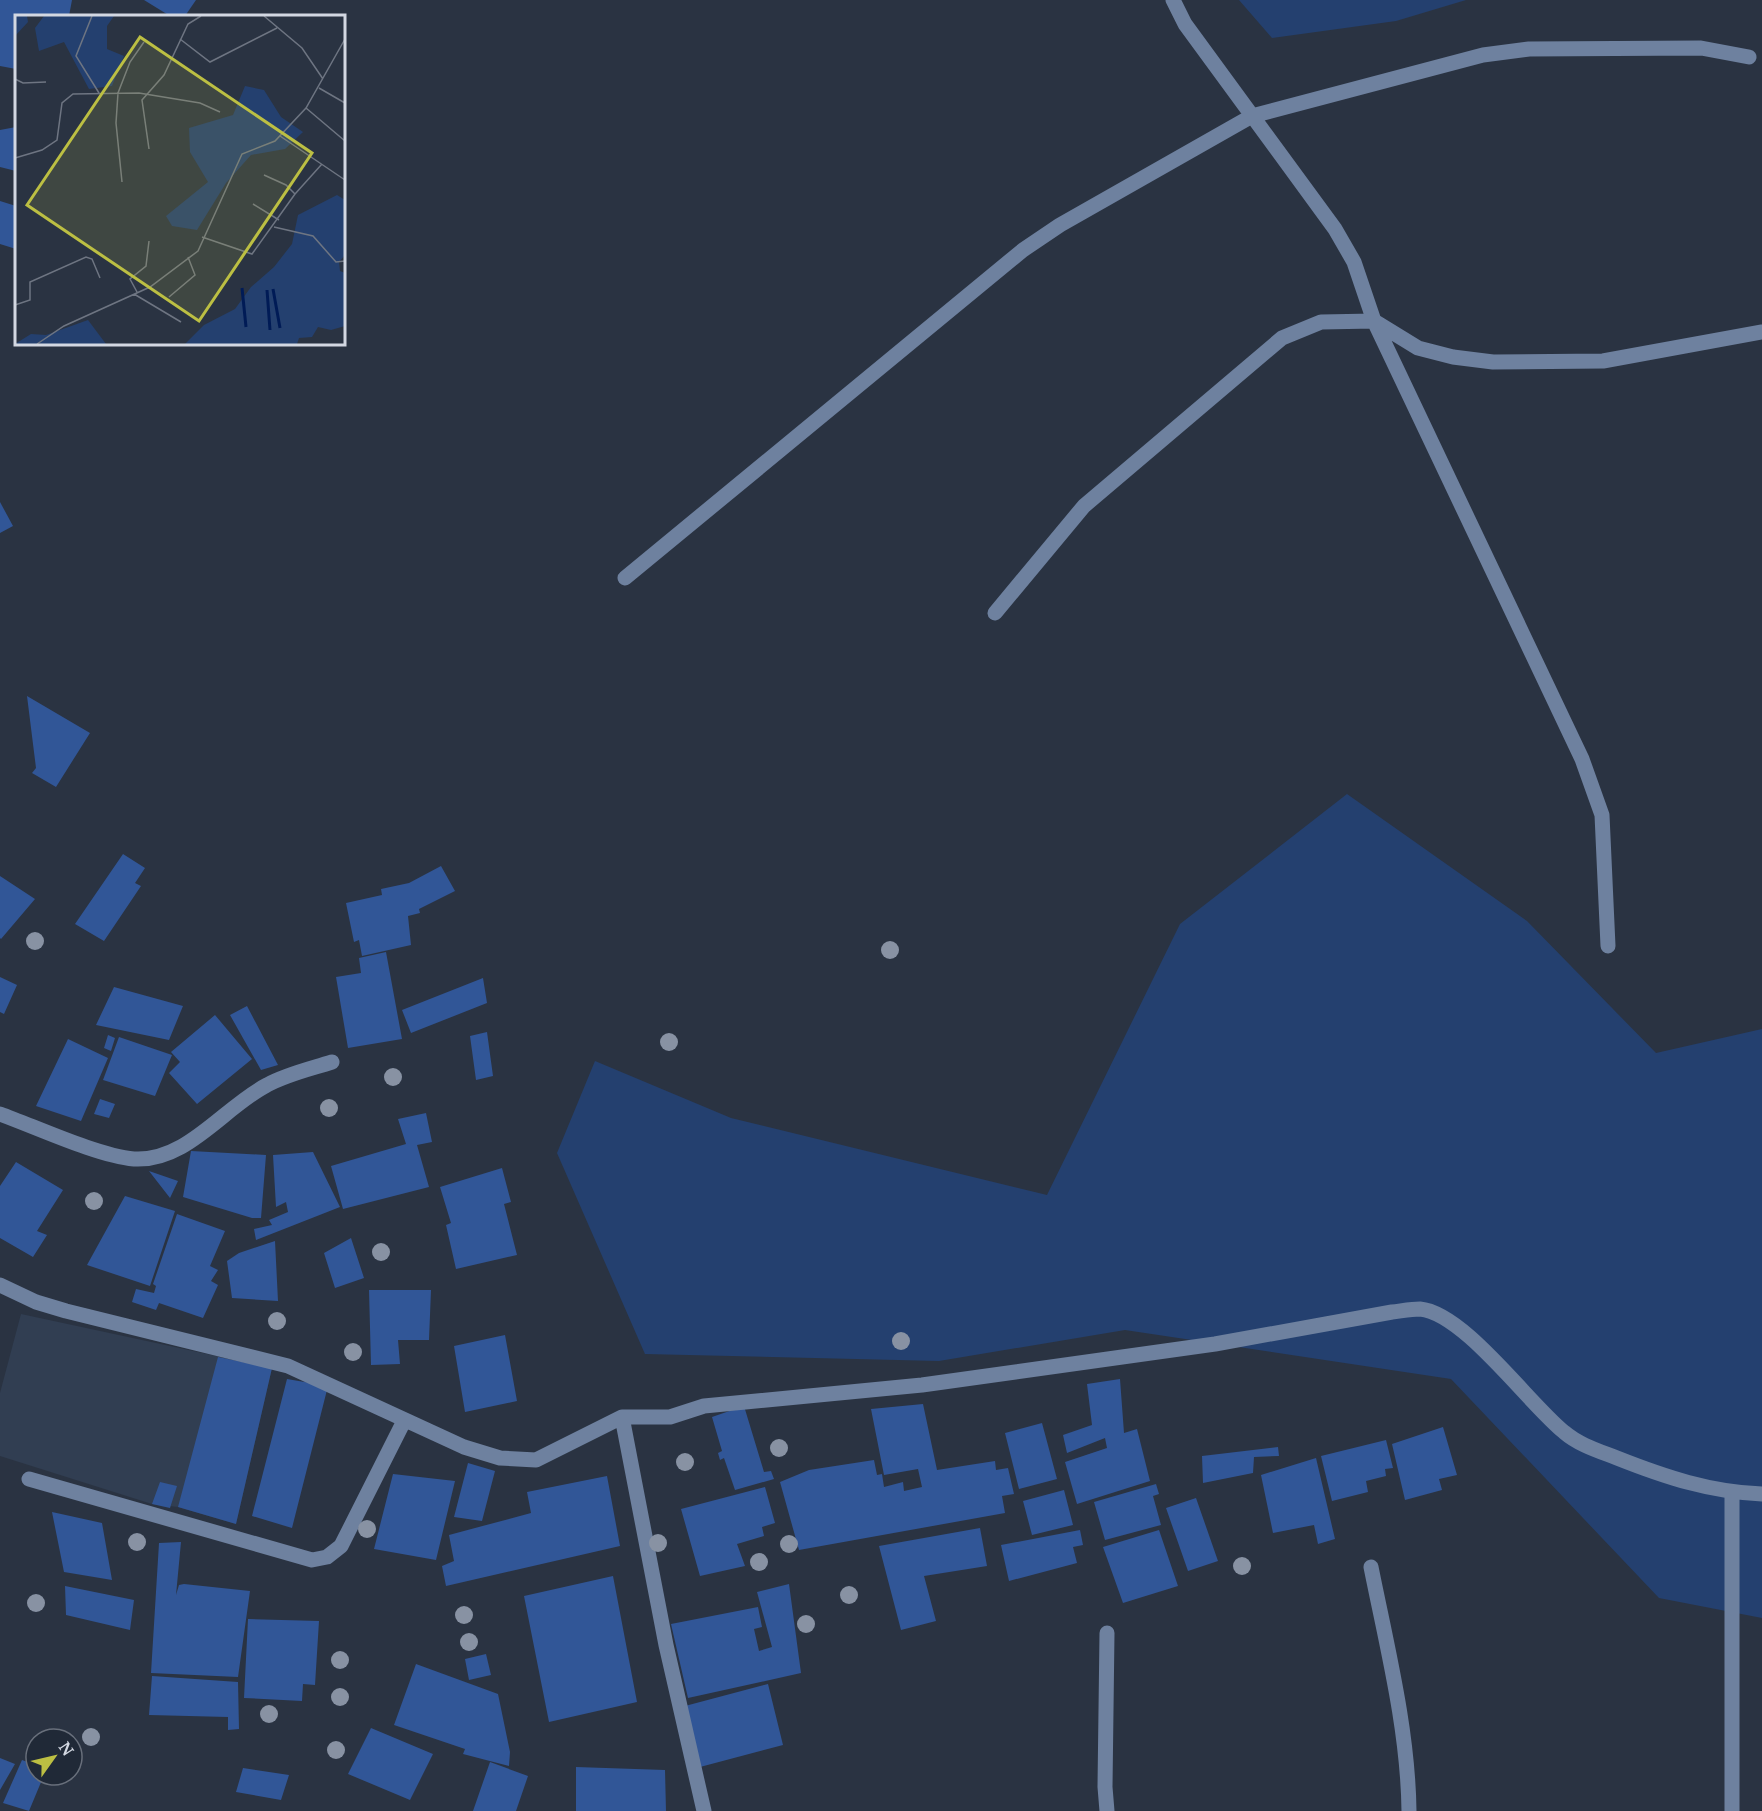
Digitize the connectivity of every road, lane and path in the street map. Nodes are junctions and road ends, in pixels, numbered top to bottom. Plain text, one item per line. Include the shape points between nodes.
1 (1173, 0) edge
2 (1749, 57) dead end
3 (1252, 116) junction
4 (1374, 321) junction
5 (1762, 332) edge
6 (624, 578) dead end
7 (995, 613) dead end
8 (1608, 946) dead end
9 (332, 1062) dead end
10 (0, 1113) edge
11 (0, 1285) edge
12 (622, 1418) junction
13 (404, 1420) junction
14 (29, 1479) dead end
15 (1732, 1493) junction
16 (1762, 1494) edge
17 (1371, 1567) dead end
18 (1107, 1633) dead end
19 (704, 1811) edge
20 (1107, 1811) edge
21 (1409, 1811) edge
22 (1732, 1811) edge

1 - 3 street via 1185,24
2 - 3 street via 1701,48 1529,49 1483,55
3 - 4 street via 1335,229 1354,262
3 - 6 street via 1023,250
4 - 5 street via 1418,348 1493,362 1603,361
4 - 7 street via 1320,321 1282,338 1084,506
4 - 8 street via 1582,759 1602,814
9 - 10 street via 266,1085 182,1146 165,1154 136,1159 115,1156
11 - 13 street via 66,1311 288,1366
12 - 13 street via 536,1460 500,1458 464,1447
12 - 15 street via 670,1417 704,1406 922,1385 1215,1344 1420,1309 1440,1315 1460,1329 1564,1432 1586,1446 1670,1479
12 - 19 street via 666,1645
13 - 14 street via 341,1546 327,1557 312,1560
15 - 16 street
15 - 22 street
17 - 21 street via 1402,1726
18 - 20 street

